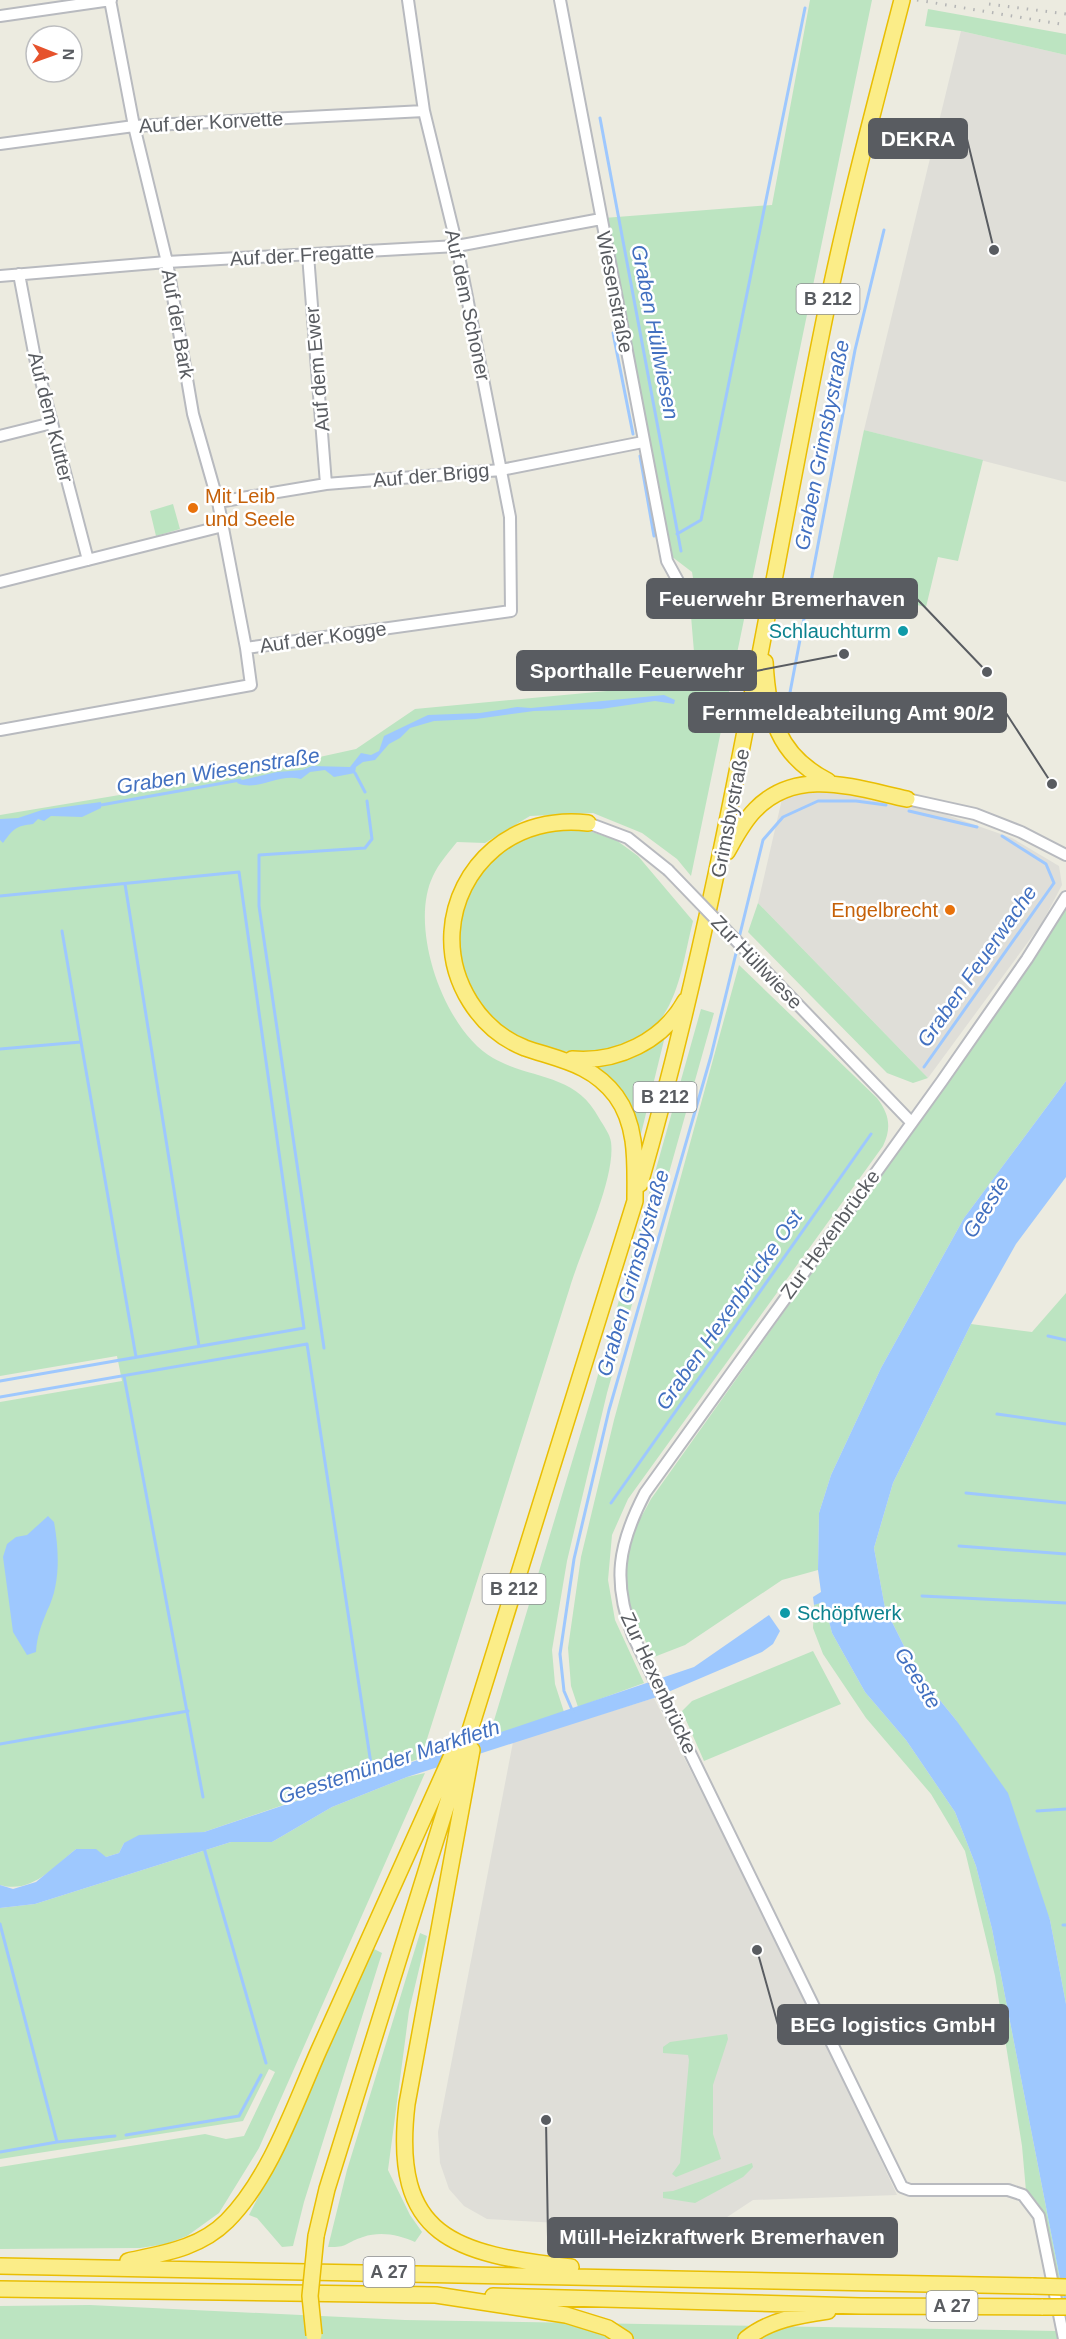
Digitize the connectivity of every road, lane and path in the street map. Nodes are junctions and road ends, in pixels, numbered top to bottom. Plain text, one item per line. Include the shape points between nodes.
1 (110, 0) edge
2 (408, 0) edge
3 (560, 0) edge
4 (902, 0) edge
5 (0, 16) edge
6 (424, 111) junction
7 (134, 126) junction
8 (0, 144) edge
9 (602, 219) junction
10 (457, 246) junction
11 (308, 255) junction
12 (167, 262) junction
13 (19, 274) junction
14 (0, 276) edge
15 (52, 423) junction
16 (0, 436) edge
17 (644, 442) junction
18 (501, 470) junction
19 (326, 484) junction
20 (218, 502) junction
21 (223, 526) junction
22 (88, 560) junction
23 (678, 581) dead end
24 (0, 582) edge
25 (511, 611) joint
26 (764, 639) junction
27 (246, 648) junction
28 (0, 730) edge
29 (831, 783) junction
30 (907, 799) joint
31 (588, 824) joint
32 (1066, 855) edge
33 (720, 862) junction
34 (1066, 897) edge
35 (691, 991) junction
36 (563, 1059) junction
37 (911, 1122) junction
38 (635, 1201) junction
39 (456, 1774) junction
40 (0, 2266) edge
41 (102, 2266) junction
42 (677, 2279) junction
43 (1066, 2287) edge
44 (0, 2289) edge
45 (436, 2295) junction
46 (861, 2306) junction
47 (1066, 2307) edge
48 (315, 2337) edge
49 (626, 2339) edge
50 (746, 2339) edge
51 (1064, 2339) edge

1 - 5 street
1 - 7 street, Auf der Bark
2 - 6 street, Auf dem Schoner
3 - 9 street, Wiesenstraße
4 - 26 highway, Grimsbystraße / B 212 via 830,291
6 - 7 street, Auf der Korvette
6 - 10 street, Auf dem Schoner
7 - 8 street, Auf der Korvette
7 - 12 street, Auf der Bark
9 - 10 street, Auf der Fregatte
9 - 17 street, Wiesenstraße
10 - 11 street, Auf der Fregatte
10 - 18 street, Auf dem Schoner
11 - 12 street, Auf der Fregatte
11 - 19 street, Auf dem Ewer
12 - 13 street, Auf der Fregatte
12 - 20 street, Auf der Bark via 193,414
13 - 14 street, Auf der Fregatte
13 - 15 street, Auf dem Kutter
15 - 16 street
15 - 22 street, Auf dem Kutter
17 - 18 street, Auf der Brigg
17 - 23 street, Wiesenstraße via 667,561
18 - 19 street, Auf der Brigg
18 - 25 street, Auf dem Schoner via 510,517
19 - 20 street, Auf der Brigg
20 - 21 street, Auf der Bark
21 - 22 street
21 - 27 street, Auf der Bark
22 - 24 street
25 - 27 street, Auf der Kogge
26 - 29 highway via 768,701 779,736 807,768
26 - 33 highway, Grimsbystraße / B 212
27 - 28 street, Auf der Kogge via 251,685
29 - 30 highway
29 - 33 highway via 796,786 765,801 746,821
30 - 32 street via 990,819
31 - 36 highway via 538,826 500,844 468,880 452,926 459,980 480,1016 513,1042
31 - 37 street, Zur Hüllwiese, bridge via 628,838 668,870
33 - 35 highway, Grimsbystraße / B 212
34 - 37 street, Zur Hexenbrücke
35 - 36 highway via 660,1032 630,1050 597,1059
35 - 38 highway, Grimsbystraße / B 212
36 - 38 highway via 593,1073 625,1111 634,1143
37 - 51 street, Zur Hexenbrücke via 645,1493 623,1543 620,1590 629,1626 666,1705 902,2187 1008,2190 1023,2195 1039,2216
38 - 39 highway, B 212
39 - 41 highway via 260,2175 238,2208 217,2230 192,2245
39 - 42 highway via 407,2104 404,2162 411,2191 426,2218 452,2240 472,2249 526,2262
39 - 48 highway, bridge via 327,2189 311,2276
40 - 41 highway, A 27
41 - 42 highway, A 27
42 - 43 highway, A 27, bridge
44 - 45 highway, A 27
45 - 46 highway, A 27
45 - 49 highway via 566,2315 608,2328
46 - 47 highway, A 27, bridge
46 - 50 highway via 786,2319 765,2326

